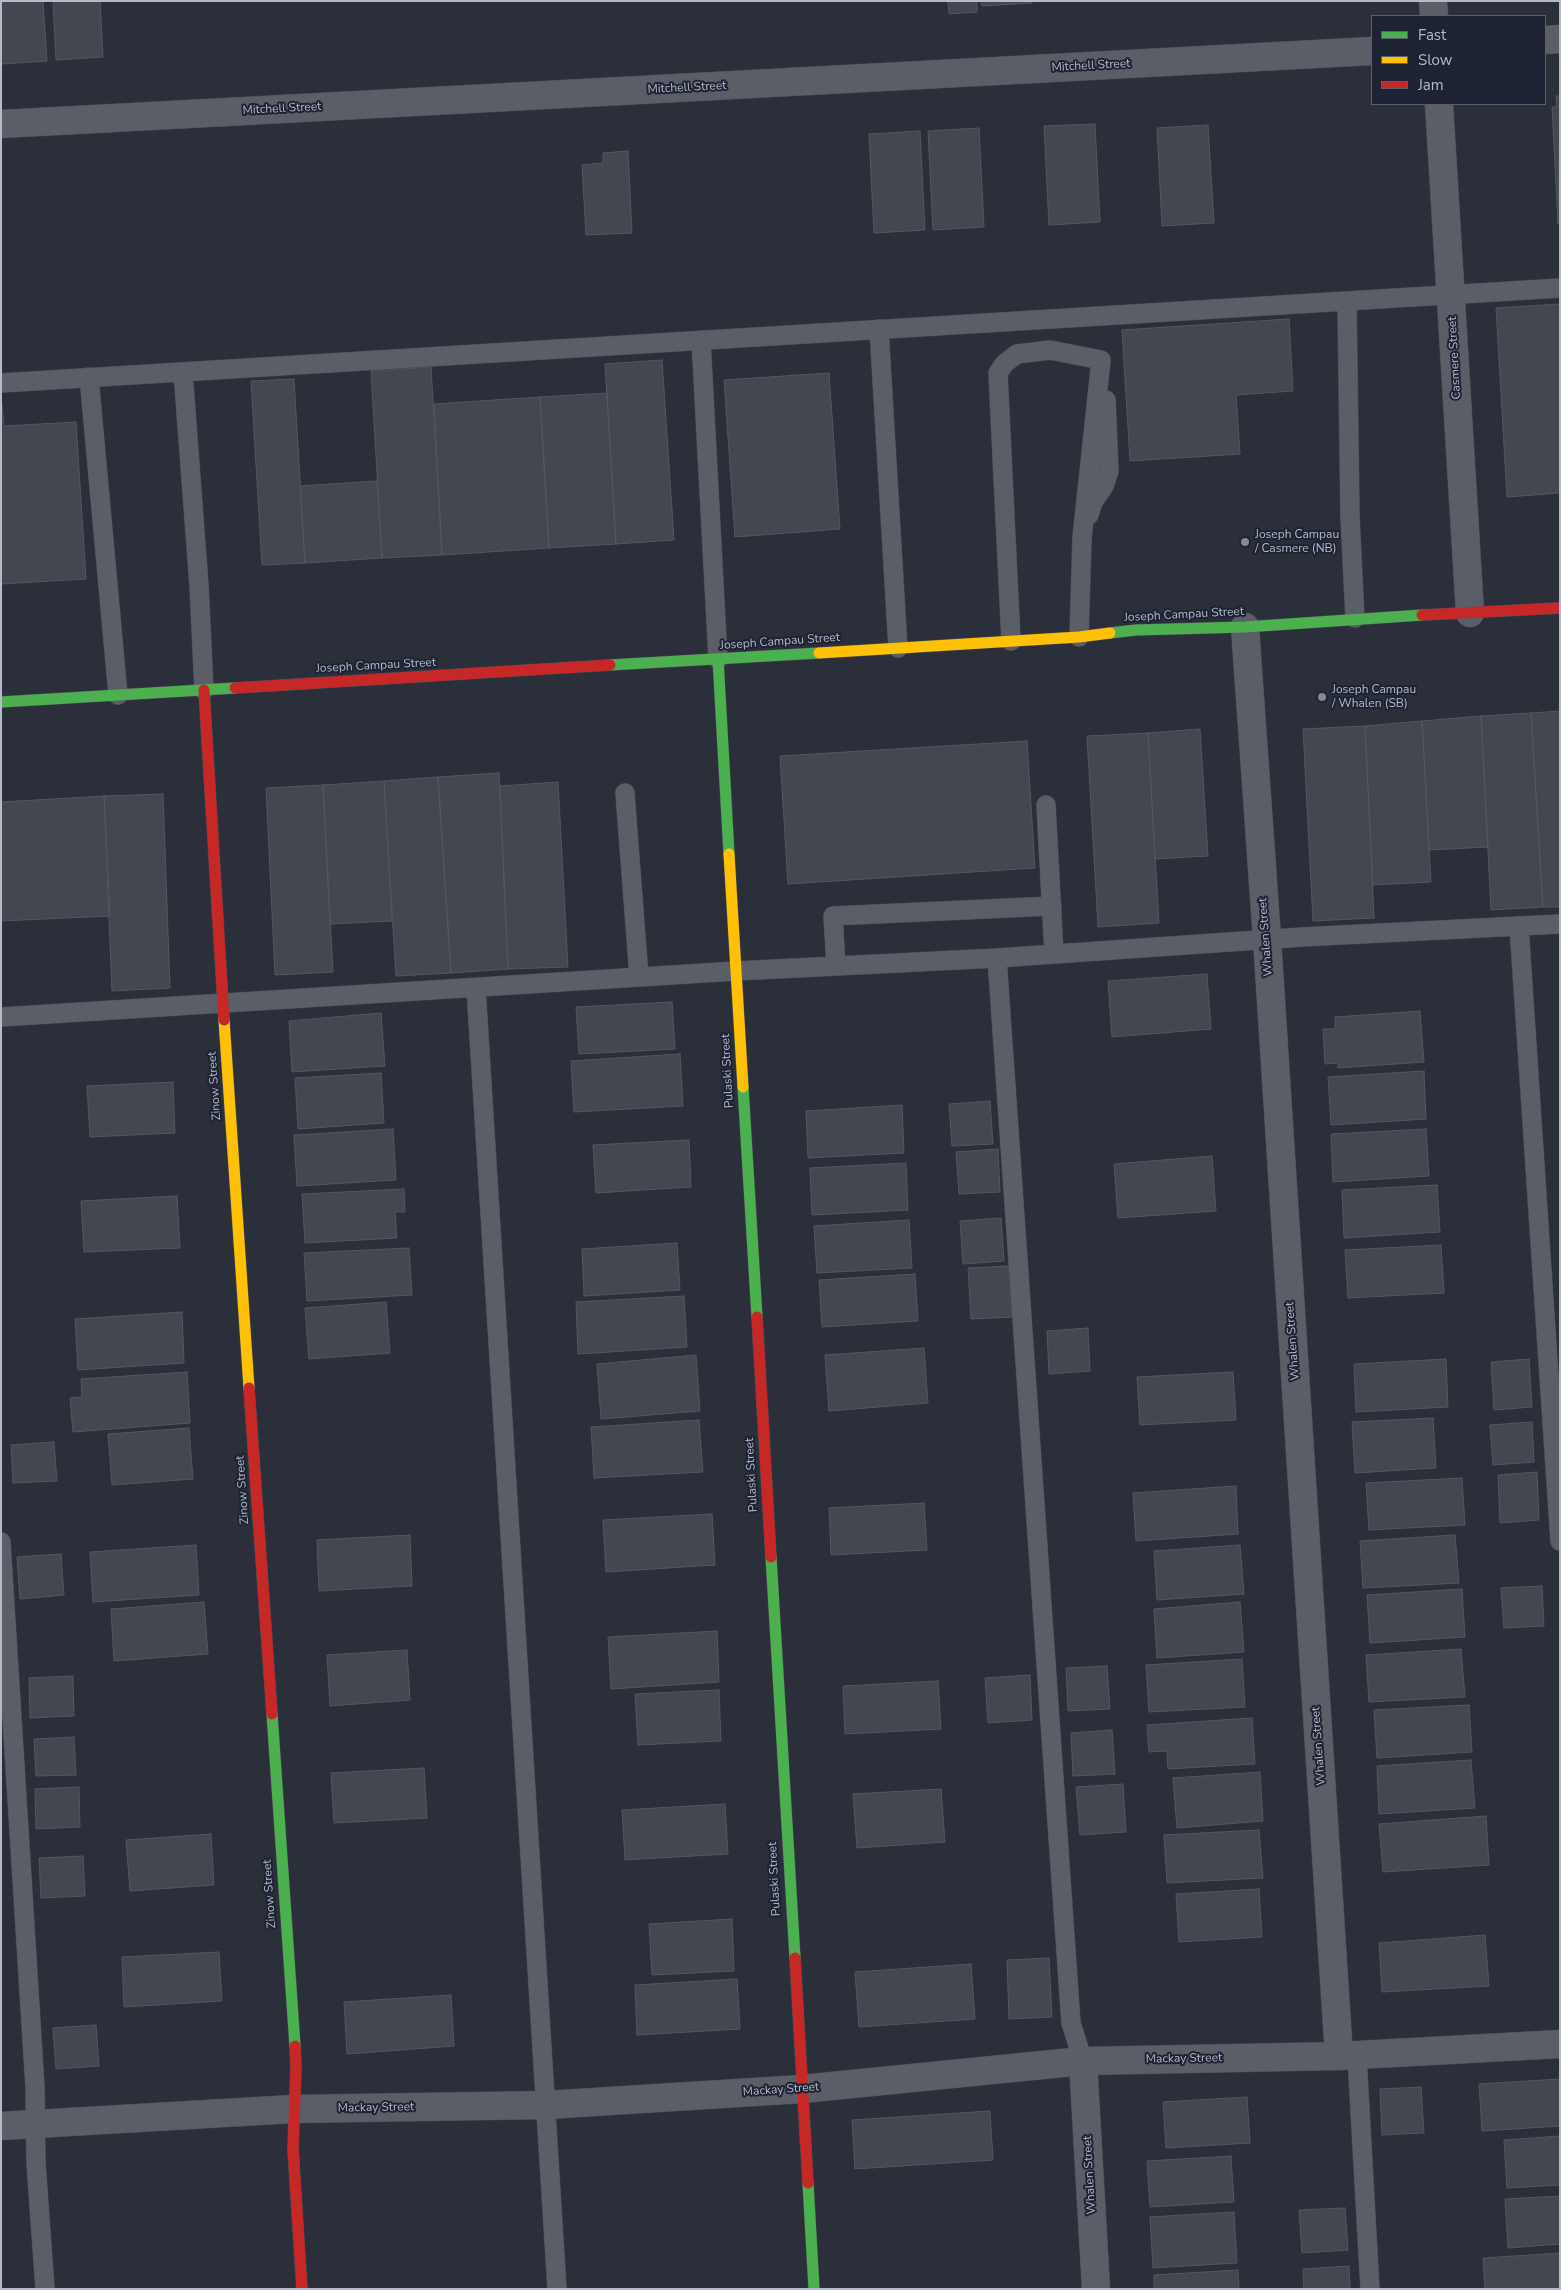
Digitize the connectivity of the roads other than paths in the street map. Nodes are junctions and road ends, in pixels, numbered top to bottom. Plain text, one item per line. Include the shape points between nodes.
1 (1433, 1) edge
2 (1434, 15) edge
3 (1560, 39) edge
4 (1546, 40) edge
5 (1371, 51) edge
6 (1440, 105) edge
7 (1, 124) edge
8 (1560, 288) edge
9 (1451, 295) junction
10 (1347, 301) junction
11 (1031, 320) junction
12 (879, 329) junction
13 (701, 340) junction
14 (1033, 352) junction
15 (183, 372) junction
16 (89, 377) junction
17 (1, 382) edge
18 (1560, 608) edge
19 (1470, 613) junction
20 (1355, 618) junction
21 (1245, 627) junction
22 (1079, 637) junction
23 (1011, 641) junction
24 (898, 648) junction
25 (718, 659) junction
26 (204, 690) junction
27 (118, 695) junction
28 (1, 702) edge
29 (625, 793) dead end
30 (1046, 805) dead end
31 (1052, 906) junction
32 (1560, 924) edge
33 (1519, 926) junction
34 (1267, 939) junction
35 (1054, 954) junction
36 (997, 958) junction
37 (836, 966) junction
38 (736, 971) junction
39 (639, 977) junction
40 (476, 988) junction
41 (223, 1003) junction
42 (1, 1017) edge
43 (1560, 1541) edge
44 (1, 1542) edge
45 (1560, 2044) edge
46 (1348, 2056) junction
47 (1084, 2061) junction
48 (802, 2089) junction
49 (546, 2105) junction
50 (293, 2109) junction
51 (37, 2123) junction
52 (1, 2126) edge
53 (44, 2289) edge
54 (302, 2289) edge
55 (557, 2289) edge
56 (814, 2289) edge
57 (1096, 2289) edge
58 (1370, 2289) edge

1 - 2 street
3 - 4 street
5 - 7 street, Mitchell Street
6 - 9 street, Casmere Street
8 - 9 lane
9 - 10 lane
9 - 19 street, Casmere Street
10 - 11 lane
10 - 20 lane
11 - 12 lane
11 - 14 lane
12 - 13 lane
12 - 24 lane
13 - 15 lane
13 - 25 lane
14 - 22 lane via 1050,350 1101,360 1082,538
14 - 23 lane via 1017,354 998,373
15 - 16 lane
15 - 26 lane
16 - 17 lane
16 - 27 lane
18 - 19 street, Joseph Campau Street
19 - 20 street, Joseph Campau Street
20 - 21 street, Joseph Campau Street
21 - 22 street, Joseph Campau Street via 1136,630
21 - 34 street, Whalen Street
22 - 23 street, Joseph Campau Street
23 - 24 street, Joseph Campau Street
24 - 25 street, Joseph Campau Street
25 - 26 street, Joseph Campau Street
25 - 38 street, Pulaski Street
26 - 27 street, Joseph Campau Street
26 - 41 street, Zinow Street
27 - 28 street, Joseph Campau Street
29 - 39 lane
30 - 31 lane
31 - 35 lane
31 - 37 lane via 833,916
32 - 33 lane
33 - 34 lane
33 - 43 lane
34 - 35 lane
34 - 46 street, Whalen Street
35 - 36 lane
36 - 37 lane
36 - 47 lane via 1071,2023
37 - 38 lane
38 - 39 lane
38 - 48 street, Pulaski Street
39 - 40 lane
40 - 41 lane
40 - 49 lane
41 - 42 lane
41 - 50 street, Zinow Street via 296,2067
44 - 51 lane
45 - 46 street, Mackay Street
46 - 47 street, Mackay Street
46 - 58 lane
47 - 48 street, Mackay Street
47 - 57 street, Whalen Street
48 - 49 street, Mackay Street
48 - 56 street, Pulaski Street
49 - 50 street, Mackay Street
49 - 55 lane
50 - 51 street, Mackay Street
50 - 54 street, Zinow Street
51 - 52 street, Mackay Street
51 - 53 lane via 36,2163

